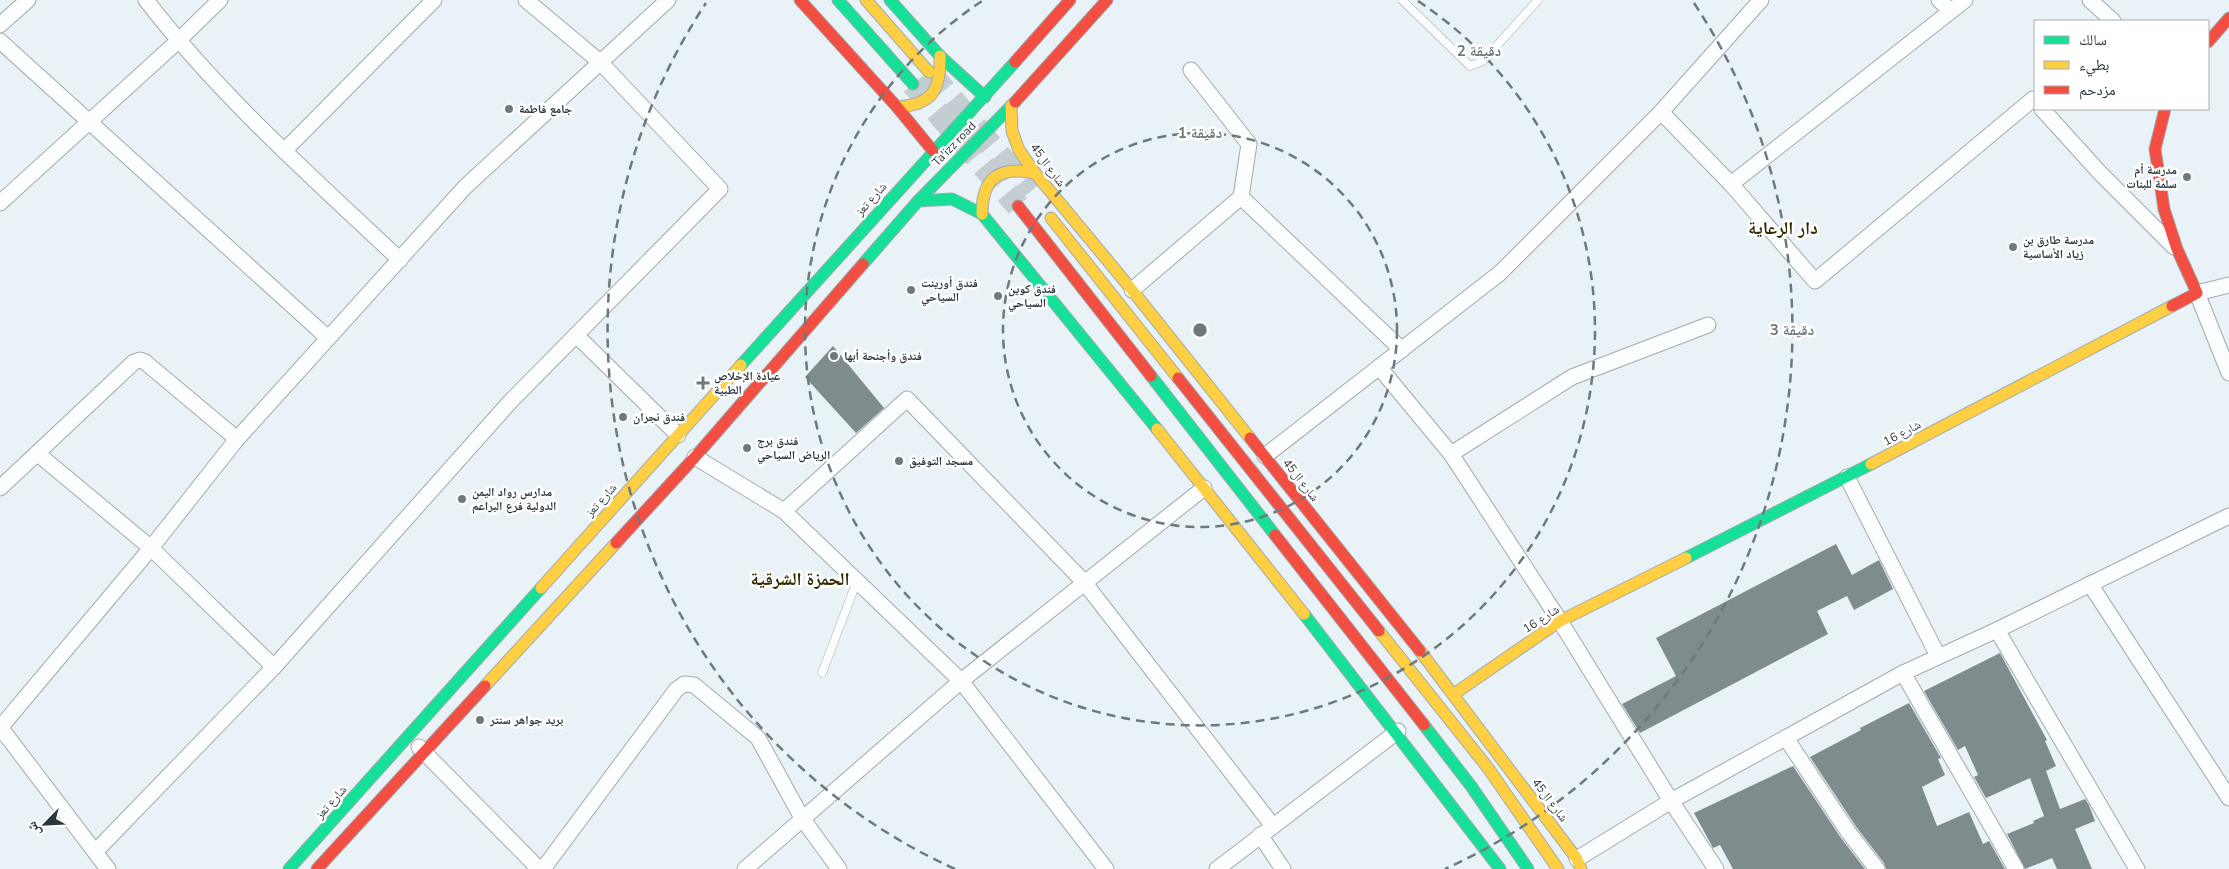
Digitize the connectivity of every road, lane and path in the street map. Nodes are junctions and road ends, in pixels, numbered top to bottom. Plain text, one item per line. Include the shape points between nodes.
1 (28, 0) edge
2 (146, 0) edge
3 (220, 0) edge
4 (434, 0) edge
5 (526, 0) edge
6 (668, 0) edge
7 (800, 0) edge
8 (838, 0) edge
9 (866, 0) edge
10 (890, 0) edge
11 (1070, 0) edge
12 (1107, 0) edge
13 (1402, 0) edge
14 (1538, 0) edge
15 (1761, 0) edge
16 (1939, 0) edge
17 (1965, 0) edge
18 (2090, 0) edge
19 (1951, 11) junction
20 (2229, 18) edge
21 (2112, 20) edge
22 (0, 25) edge
23 (0, 41) edge
24 (178, 41) junction
25 (2209, 41) edge
26 (940, 56) junction
27 (600, 62) junction
28 (1191, 70) dead end
29 (929, 72) tunnel mouth
30 (913, 84) tunnel mouth
31 (985, 97) junction
32 (2034, 100) edge
33 (1010, 106) junction
34 (897, 107) junction
35 (2043, 110) edge
36 (2165, 110) edge
37 (1661, 112) junction
38 (89, 122) junction
39 (934, 150) junction
40 (284, 151) junction
41 (1034, 173) junction
42 (1731, 184) junction
43 (1241, 197) junction
44 (918, 202) junction
45 (0, 203) edge
46 (1018, 206) tunnel mouth
47 (1042, 207) dead end
48 (982, 214) junction
49 (2177, 249) junction
50 (400, 260) junction
51 (2229, 285) edge
52 (1132, 290) junction
53 (2197, 293) junction
54 (1708, 325) dead end
55 (576, 335) junction
56 (328, 338) junction
57 (1402, 350) junction
58 (1379, 367) junction
59 (2229, 373) edge
60 (678, 435) junction
61 (237, 440) junction
62 (38, 454) junction
63 (1451, 454) junction
64 (1265, 456) junction
65 (695, 457) junction
66 (1847, 477) junction
67 (0, 488) edge
68 (1204, 488) junction
69 (784, 510) junction
70 (2229, 516) edge
71 (151, 548) junction
72 (857, 581) junction
73 (1084, 582) junction
74 (2090, 584) junction
75 (1560, 621) junction
76 (1997, 630) junction
77 (1938, 656) junction
78 (274, 667) junction
79 (1902, 672) junction
80 (822, 674) dead end
81 (961, 681) junction
82 (1454, 694) junction
83 (0, 728) edge
84 (1398, 731) junction
85 (408, 736) junction
86 (1786, 738) junction
87 (425, 753) junction
88 (2229, 798) edge
89 (1671, 801) junction
90 (802, 818) junction
91 (1266, 831) junction
92 (96, 851) junction
93 (1579, 864) edge
94 (749, 868) edge
95 (108, 869) edge
96 (289, 869) edge
97 (317, 869) edge
98 (539, 869) edge
99 (543, 869) edge
100 (839, 869) edge
101 (1106, 869) edge
102 (1217, 869) edge
103 (1283, 869) edge
104 (1500, 869) edge
105 (1528, 869) edge
106 (1558, 869) edge
107 (1716, 869) edge
108 (1877, 869) edge
109 (2016, 869) edge
110 (2137, 869) edge

1 - 22 street
2 - 24 street
3 - 24 street
4 - 40 street
5 - 27 street
6 - 27 street
7 - 34 main road
8 - 30 main road
9 - 29 main road
10 - 26 main road
11 - 31 main road
12 - 33 main road
13 - 14 lane via 1470,66 1483,61
15 - 37 street
16 - 19 street
17 - 19 street
18 - 21 street
19 - 42 street
20 - 25 main road
23 - 38 street
24 - 38 street
24 - 40 street
26 - 31 main road
26 - 34 main road via 942,75 931,96 921,104
27 - 50 street via 465,186
27 - 55 street via 720,189
28 - 43 street via 1249,144
31 - 39 main road, Ta'izz road
32 - 42 street via 1815,281
33 - 41 main road, شارع ال45 via 1012,131 1019,150
33 - 44 main road, Ta'izz road
34 - 39 main road
35 - 49 street via 2100,173
36 - 49 main road via 2156,149 2164,209
37 - 42 street
37 - 57 street via 1500,273
38 - 45 street
38 - 56 street
39 - 60 main road, شارع تعز
40 - 50 street
41 - 48 main road via 1021,169 1007,170 994,177 981,201
41 - 52 main road, شارع ال45
43 - 52 street
43 - 57 street
44 - 48 main road via 943,197 964,203
44 - 65 main road
46 - 105 main road via 1471,786
47 - 106 main road via 1488,768
48 - 68 main road
49 - 53 main road
50 - 56 street
51 - 53 street
52 - 64 main road, شارع ال45
53 - 59 street
53 - 66 main road, شارع 16
54 - 63 street via 1572,377
55 - 60 street
55 - 78 street via 509,403
56 - 61 street
57 - 58 street
58 - 63 street
58 - 64 street
60 - 85 main road, شارع تعز
61 - 62 street via 140,360 134,362
61 - 71 street
62 - 67 street
62 - 71 street
63 - 75 street
64 - 82 main road, شارع ال45
65 - 69 street
65 - 87 main road
66 - 75 main road, شارع 16
66 - 77 street
68 - 73 street
68 - 84 main road
69 - 72 street
69 - 73 street via 907,398
70 - 74 street
71 - 78 street
71 - 83 street
72 - 80 lane
72 - 81 street
73 - 81 street
73 - 91 street
74 - 76 street
74 - 88 street
75 - 82 main road, شارع 16
75 - 89 street
76 - 77 street
76 - 110 street
77 - 79 street
78 - 92 street
79 - 86 street
79 - 109 street
81 - 90 street
81 - 101 street
82 - 93 main road, شارع ال45
83 - 92 street
84 - 91 street
84 - 104 main road
85 - 87 street
85 - 96 main road, شارع تعز
86 - 89 street
86 - 108 street
87 - 97 main road
87 - 98 street
89 - 93 street
89 - 107 street
90 - 94 street
90 - 99 street via 758,738 694,685 684,684 676,690
90 - 100 street
91 - 102 street
91 - 103 street
92 - 95 street

